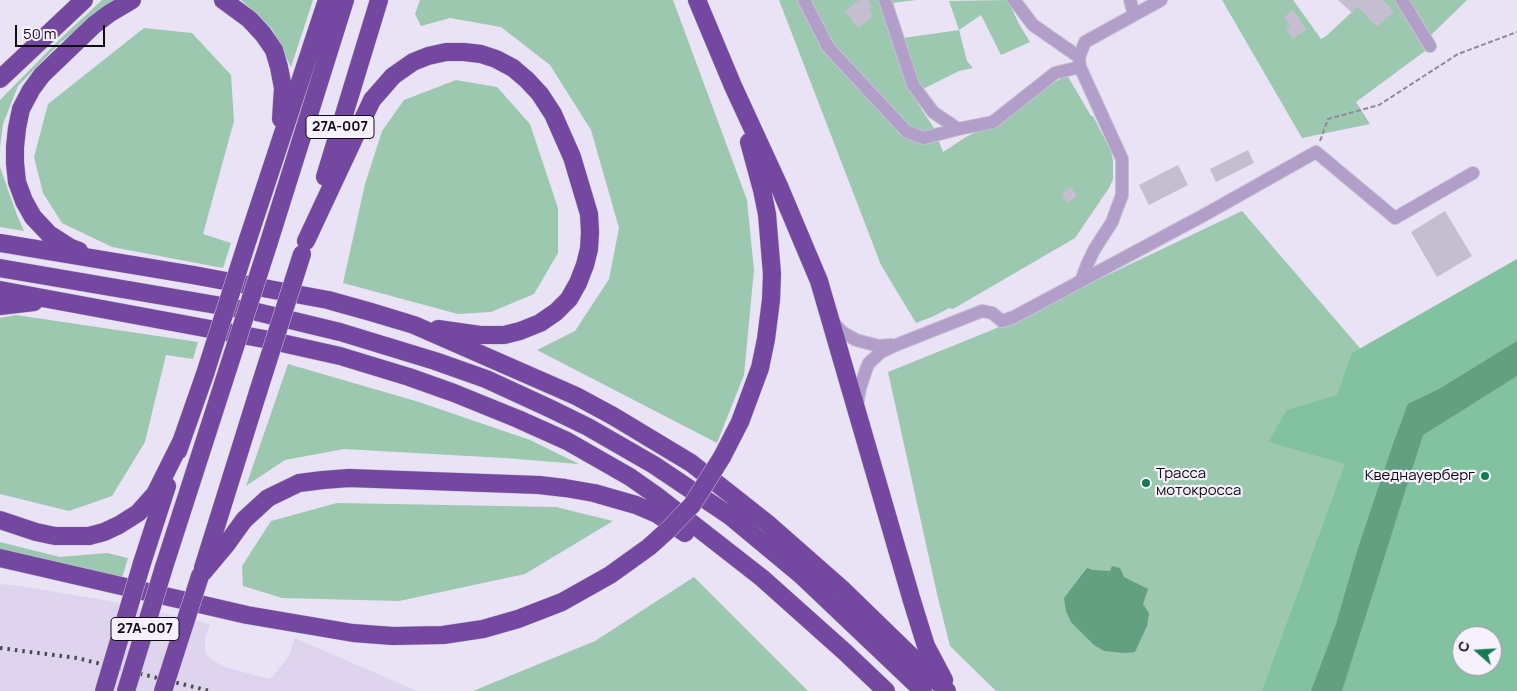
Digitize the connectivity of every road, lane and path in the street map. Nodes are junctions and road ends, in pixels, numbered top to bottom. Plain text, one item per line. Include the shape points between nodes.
1 (84, 0) edge
2 (132, 0) edge
3 (223, 0) edge
4 (327, 0) edge
5 (345, 0) edge
6 (379, 0) edge
7 (697, 0) edge
8 (804, 0) edge
9 (885, 0) edge
10 (1014, 0) edge
11 (1130, 0) edge
12 (1161, 0) edge
13 (1402, 0) edge
14 (1134, 14) junction
15 (1517, 32) edge
16 (1430, 46) dead end
17 (1079, 62) junction
18 (0, 79) edge
19 (733, 86) junction
20 (958, 130) junction
21 (280, 140) junction
22 (1316, 152) junction
23 (1473, 173) dead end
24 (0, 243) edge
25 (304, 248) junction
26 (108, 261) junction
27 (0, 268) edge
28 (1081, 281) junction
29 (0, 290) edge
30 (50, 300) junction
31 (0, 306) edge
32 (830, 319) junction
33 (414, 325) junction
34 (896, 344) junction
35 (856, 407) junction
36 (182, 440) junction
37 (0, 520) edge
38 (0, 558) edge
39 (200, 576) junction
40 (762, 578) junction
41 (104, 691) edge
42 (126, 691) edge
43 (163, 691) edge
44 (886, 691) edge
45 (923, 691) edge
46 (949, 691) edge

1 - 18 highway
2 - 26 highway via 94,25 42,75 21,109 15,147 17,182 34,217 49,234 70,248
3 - 21 highway via 249,18 274,50 283,88
4 - 21 highway
5 - 42 highway, 27А-007, bridge
6 - 25 highway, 27А-007
7 - 19 highway
8 - 20 street via 828,47 907,132 924,138
9 - 20 street via 913,85 933,112
10 - 17 street via 1032,25
11 - 14 street
12 - 14 street
13 - 16 street
14 - 17 street via 1085,42
15 - 22 path via 1458,54 1379,104 1328,119
17 - 20 street via 1055,73 993,122
17 - 28 street via 1122,159 1122,195 1112,222
19 - 32 highway via 819,281
19 - 38 highway, bridge via 764,198 770,239 771,300 760,368 740,422 692,505 669,530 610,575 562,602 483,629 443,635 394,636 247,615
21 - 36 highway, bridge
22 - 23 street via 1396,218
22 - 28 street
24 - 26 highway
25 - 33 highway via 372,100 393,76 413,62 446,52 481,54 513,68 549,107 572,157 588,214 589,248 585,265 578,283 556,312 520,331 480,335
25 - 39 highway, 27А-007, bridge
26 - 33 highway via 328,300
27 - 45 highway via 257,312 340,332 486,379 612,440 696,491 801,575
28 - 34 street via 1014,317 1002,320 982,311
29 - 30 highway
30 - 31 highway
30 - 40 highway via 340,356 454,393 567,441 606,462 657,496
32 - 34 street via 842,332 856,340 879,346
32 - 35 highway
33 - 46 highway via 576,396 691,463 767,523 842,589
34 - 35 street via 869,362
35 - 46 highway via 926,646
36 - 37 highway via 155,494 138,513 104,532 89,536 55,536
36 - 41 highway, bridge
39 - 40 highway via 244,520 268,498 299,483 349,478 539,486 616,498 657,514 725,559
39 - 43 highway, 27А-007, bridge
40 - 44 highway

